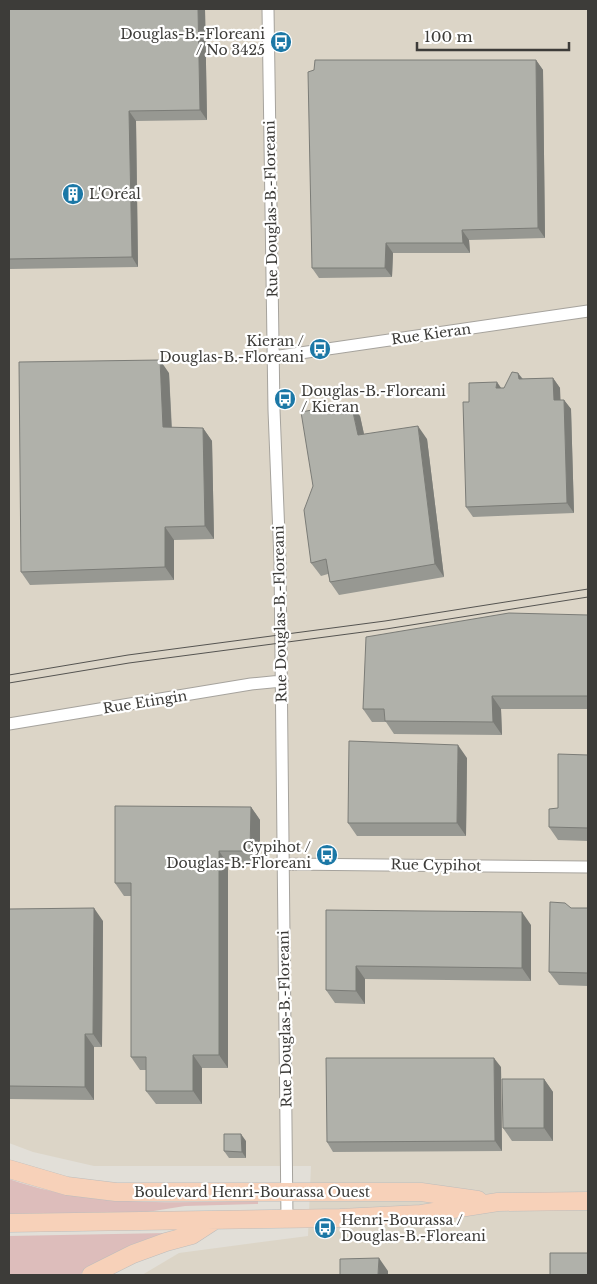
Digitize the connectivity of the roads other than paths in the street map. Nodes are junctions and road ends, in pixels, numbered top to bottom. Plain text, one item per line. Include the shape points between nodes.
1 (268, 9) edge
2 (588, 311) edge
3 (273, 357) junction
4 (282, 681) junction
5 (9, 724) edge
6 (284, 864) junction
7 (588, 867) edge
8 (9, 1169) edge
9 (287, 1192) junction
10 (588, 1201) edge
11 (498, 1202) junction
12 (287, 1219) junction
13 (216, 1220) junction
14 (9, 1223) edge
15 (91, 1275) edge

1 - 3 street, Rue Douglas-B.-Floreani
2 - 3 street, Rue Kieran
3 - 4 street, Rue Douglas-B.-Floreani
4 - 5 street, Rue Etingin
4 - 6 street, Rue Douglas-B.-Floreani
6 - 7 street, Rue Cypihot
6 - 9 street, Rue Douglas-B.-Floreani
8 - 9 main road, Boulevard Henri-Bourassa Ouest via 67,1186 116,1192
9 - 11 main road, Boulevard Henri-Bourassa Ouest via 420,1192
9 - 12 street, Rue Douglas-B.-Floreani
10 - 11 main road, Boulevard Henri-Bourassa Ouest
11 - 12 main road, Boulevard Henri-Bourassa Ouest via 421,1214
12 - 13 main road, Boulevard Henri-Bourassa Ouest
13 - 14 main road, Boulevard Henri-Bourassa Ouest
13 - 15 main road via 192,1235 133,1254

